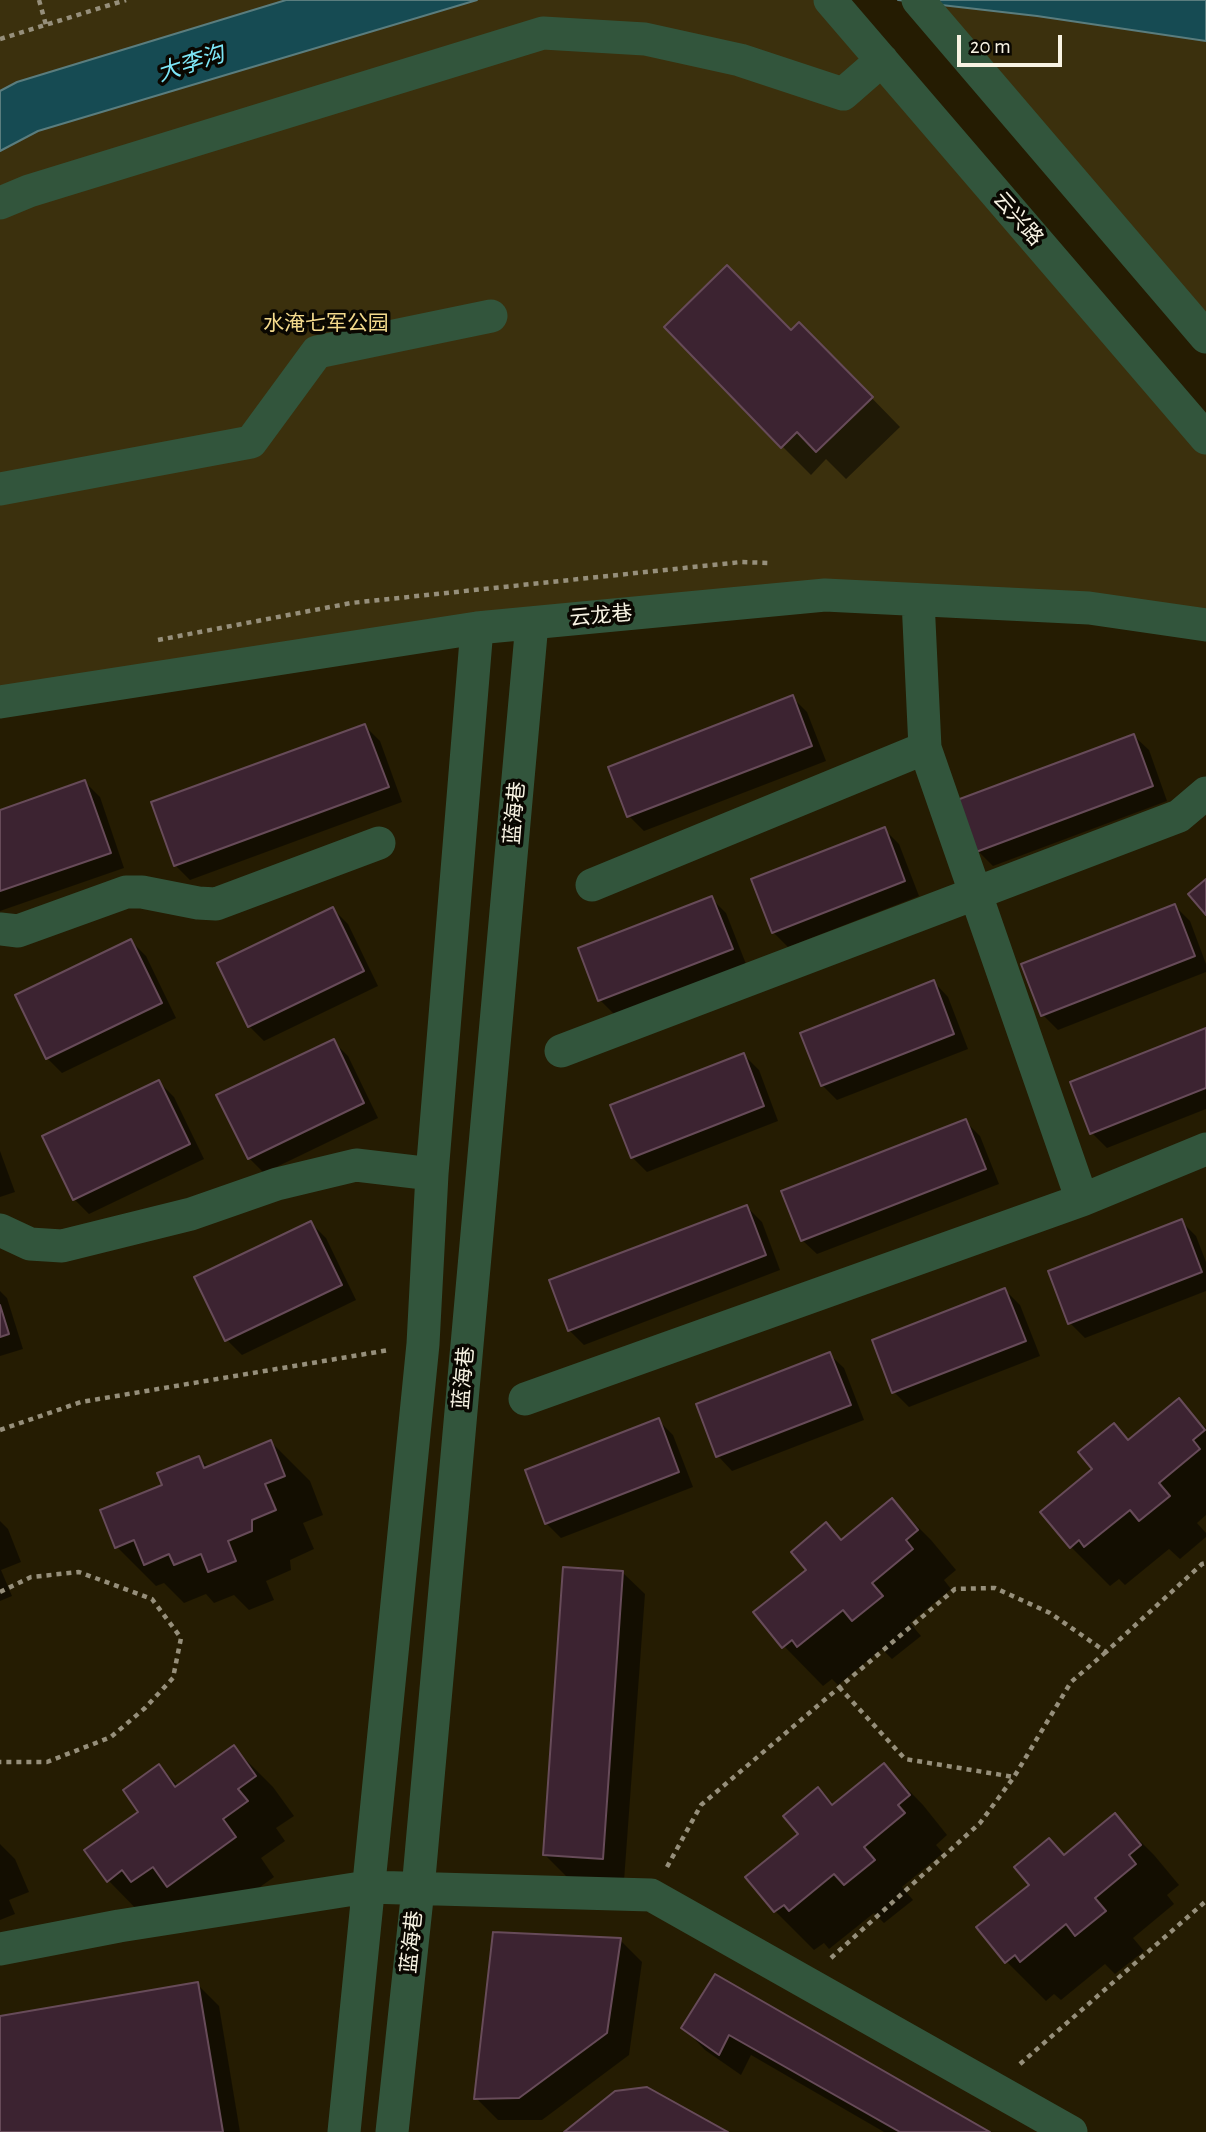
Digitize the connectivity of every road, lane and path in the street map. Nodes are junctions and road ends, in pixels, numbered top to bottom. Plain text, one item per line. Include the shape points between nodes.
1 (39, 0) edge
2 (126, 0) edge
3 (830, 0) edge
4 (927, 11) edge
5 (46, 25) junction
6 (0, 39) edge
7 (873, 50) junction
8 (0, 203) edge
9 (491, 316) dead end
10 (1206, 337) edge
11 (1206, 438) edge
12 (0, 489) edge
13 (918, 600) junction
14 (532, 623) junction
15 (1202, 623) edge
16 (477, 628) junction
17 (0, 702) edge
18 (925, 748) junction
19 (1206, 793) edge
20 (379, 843) dead end
21 (592, 885) dead end
22 (975, 892) junction
23 (0, 929) edge
24 (561, 1051) dead end
25 (1206, 1149) edge
26 (432, 1174) junction
27 (1082, 1200) junction
28 (0, 1230) edge
29 (423, 1344) junction
30 (525, 1399) dead end
31 (0, 1430) edge
32 (1206, 1563) edge
33 (0, 1592) edge
34 (1106, 1652) junction
35 (839, 1687) junction
36 (0, 1762) edge
37 (1014, 1777) junction
38 (368, 1887) junction
39 (418, 1889) junction
40 (651, 1895) junction
41 (1206, 1901) edge
42 (0, 1949) edge
43 (804, 1982) junction
44 (993, 2088) junction
45 (344, 2132) edge
46 (392, 2132) edge
47 (1071, 2132) edge

1 - 5 path
2 - 5 path
3 - 7 street, 云兴路
4 - 10 street
5 - 6 path
7 - 8 street via 843,94 740,60 645,39 543,33
7 - 11 street, 云兴路
9 - 12 street via 317,352 251,442
13 - 14 street, 云龙巷 via 825,596
13 - 15 street, 云龙巷 via 1089,608
13 - 18 street
14 - 16 street, 云龙巷
14 - 39 street, 蓝海巷
16 - 17 street, 云龙巷
16 - 26 street, 蓝海巷
18 - 21 street
18 - 22 street
19 - 22 street via 1179,816
20 - 23 street via 216,904 126,892 29,928
22 - 24 street
22 - 27 street
25 - 27 street
26 - 28 street via 356,1165 62,1246 30,1244
26 - 29 street, 蓝海巷
27 - 30 street
29 - 31 path via 81,1402
29 - 38 street, 蓝海巷
32 - 34 path
33 - 36 path via 31,1577 79,1572 152,1599 181,1638 173,1678 111,1737 47,1762
34 - 35 path via 1049,1613 995,1588 955,1589
34 - 37 path via 1071,1682
35 - 37 path via 905,1759
35 - 40 path via 701,1805
37 - 43 path via 980,1823
38 - 39 street
38 - 42 street
38 - 45 street, 蓝海巷
39 - 40 street
39 - 46 street, 蓝海巷
40 - 43 street
41 - 44 path
43 - 44 street
44 - 47 street

